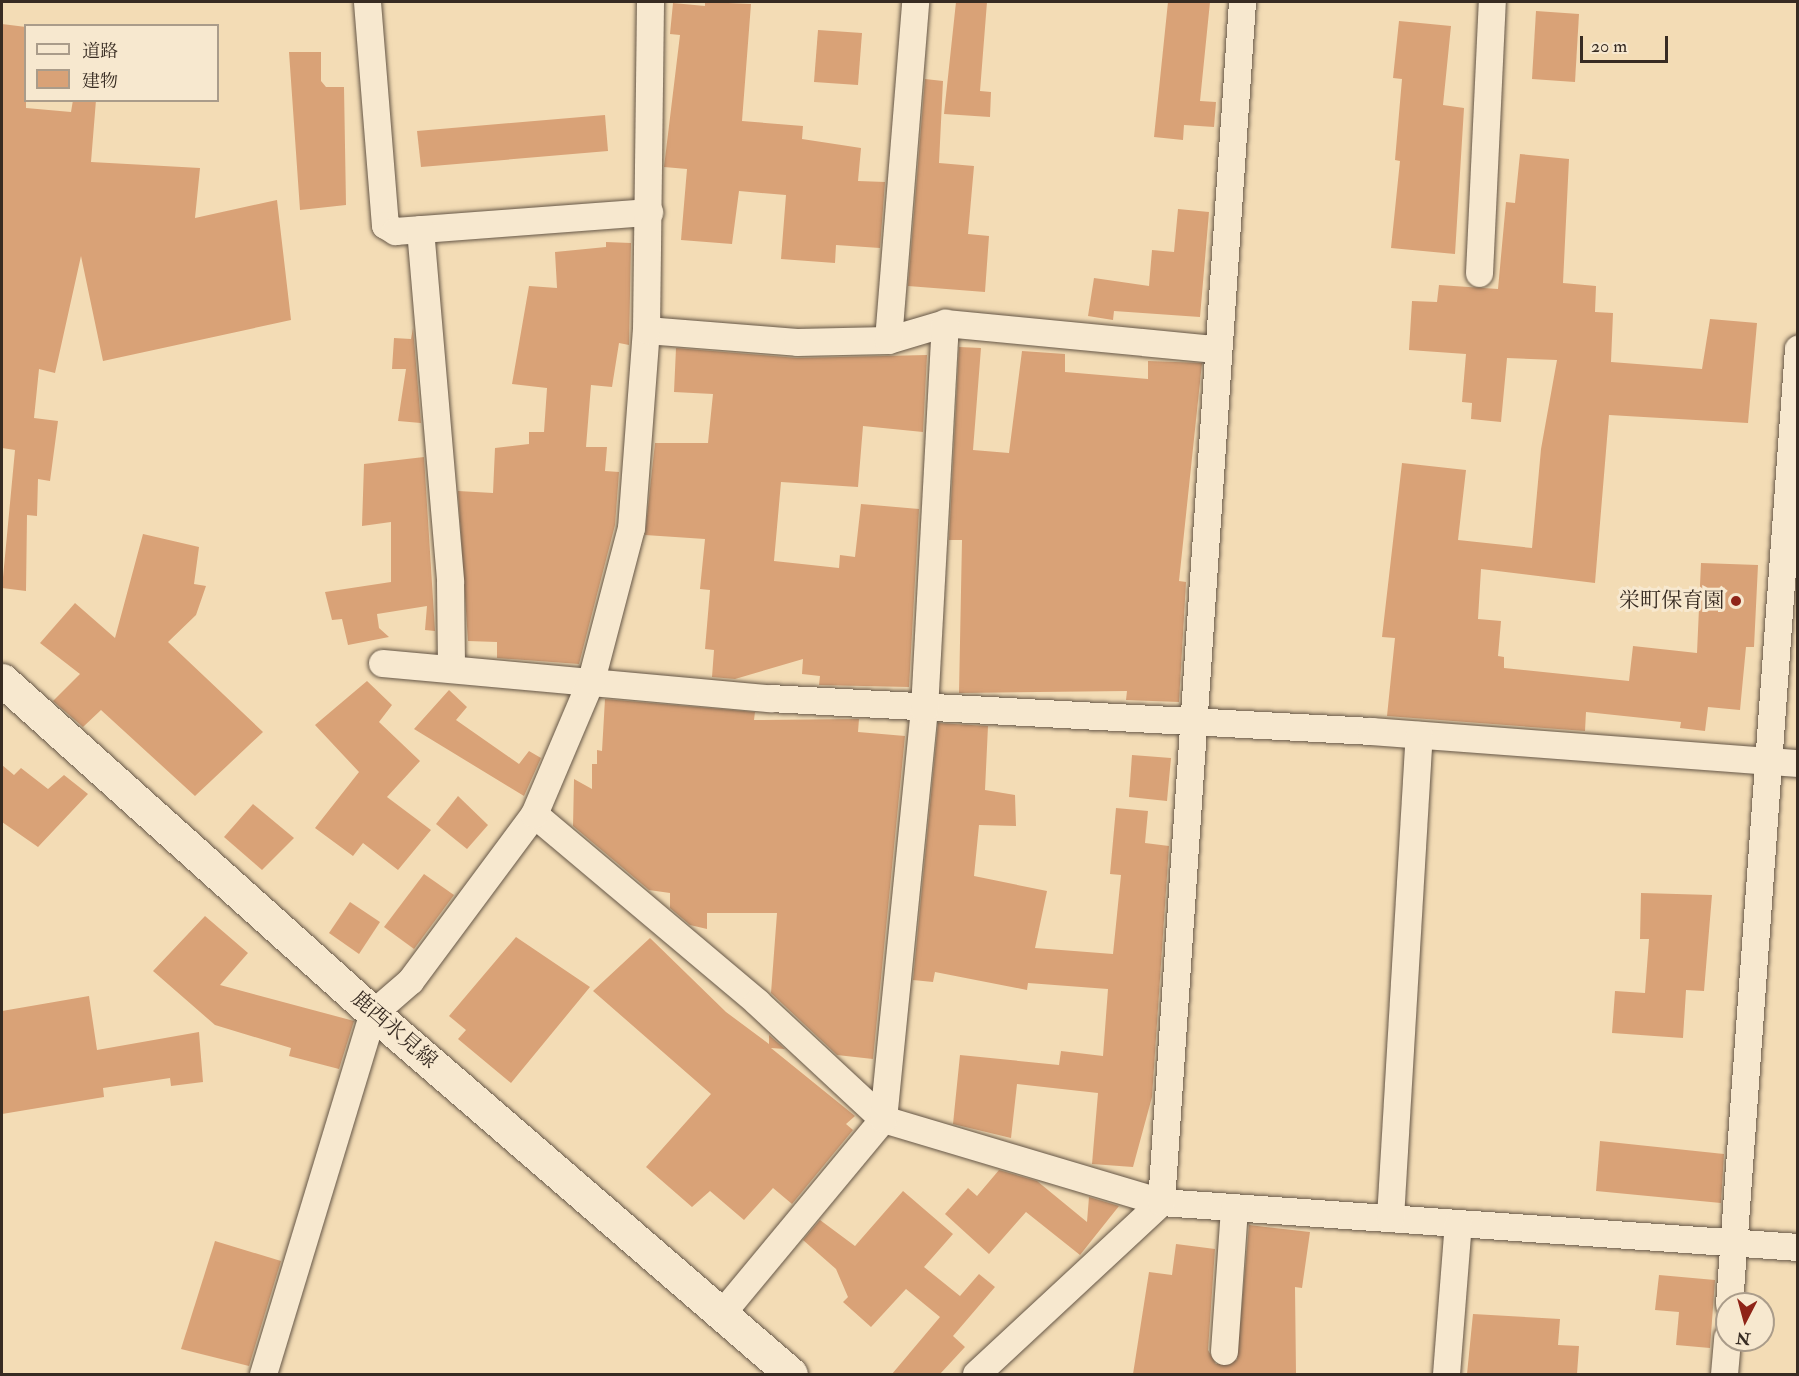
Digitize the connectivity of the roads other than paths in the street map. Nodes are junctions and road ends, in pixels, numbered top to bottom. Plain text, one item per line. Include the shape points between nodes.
1 (367, 2) edge
2 (650, 2) edge
3 (915, 2) edge
4 (1242, 2) edge
5 (1492, 2) edge
6 (649, 212) junction
7 (420, 229) junction
8 (1479, 273) dead end
9 (945, 323) junction
10 (646, 330) junction
11 (888, 340) junction
12 (1797, 348) edge
13 (1216, 349) junction
14 (382, 663) dead end
15 (451, 668) junction
16 (2, 680) edge
17 (591, 680) junction
18 (924, 709) junction
19 (1195, 721) junction
20 (1419, 735) junction
21 (1770, 761) junction
22 (1797, 763) edge
23 (534, 814) junction
24 (373, 1012) junction
25 (883, 1119) junction
26 (1161, 1202) junction
27 (1234, 1207) junction
28 (1390, 1218) junction
29 (1458, 1223) junction
30 (1734, 1243) junction
31 (1797, 1247) edge
32 (1730, 1292) edge
33 (721, 1314) junction
34 (1224, 1351) dead end
35 (1726, 1352) edge
36 (263, 1374) edge
37 (791, 1374) edge
38 (976, 1374) edge
39 (1446, 1374) edge
40 (1724, 1374) edge

1 - 7 street via 385,225 395,231
2 - 6 street
3 - 11 street
4 - 13 street
5 - 8 street
6 - 7 street
6 - 10 street
7 - 15 street via 450,582
9 - 11 street
9 - 13 street
9 - 18 street
10 - 11 street via 797,342
10 - 17 street via 631,528
12 - 21 street
13 - 19 street
14 - 15 street
15 - 17 street
16 - 24 main road, 鹿西氷見線
17 - 18 street
17 - 23 street
18 - 19 street
18 - 25 street
19 - 20 street
19 - 26 street
20 - 21 street
20 - 28 street
21 - 22 street
21 - 30 street
23 - 24 street via 410,981
23 - 25 street via 757,1002
24 - 33 main road, 鹿西氷見線
24 - 36 street
25 - 26 street
25 - 33 street
26 - 27 street
26 - 38 street
27 - 28 street
27 - 34 street
28 - 29 street
29 - 30 street
29 - 39 street
30 - 31 street
30 - 32 street
33 - 37 main road, 鹿西氷見線
35 - 40 street

